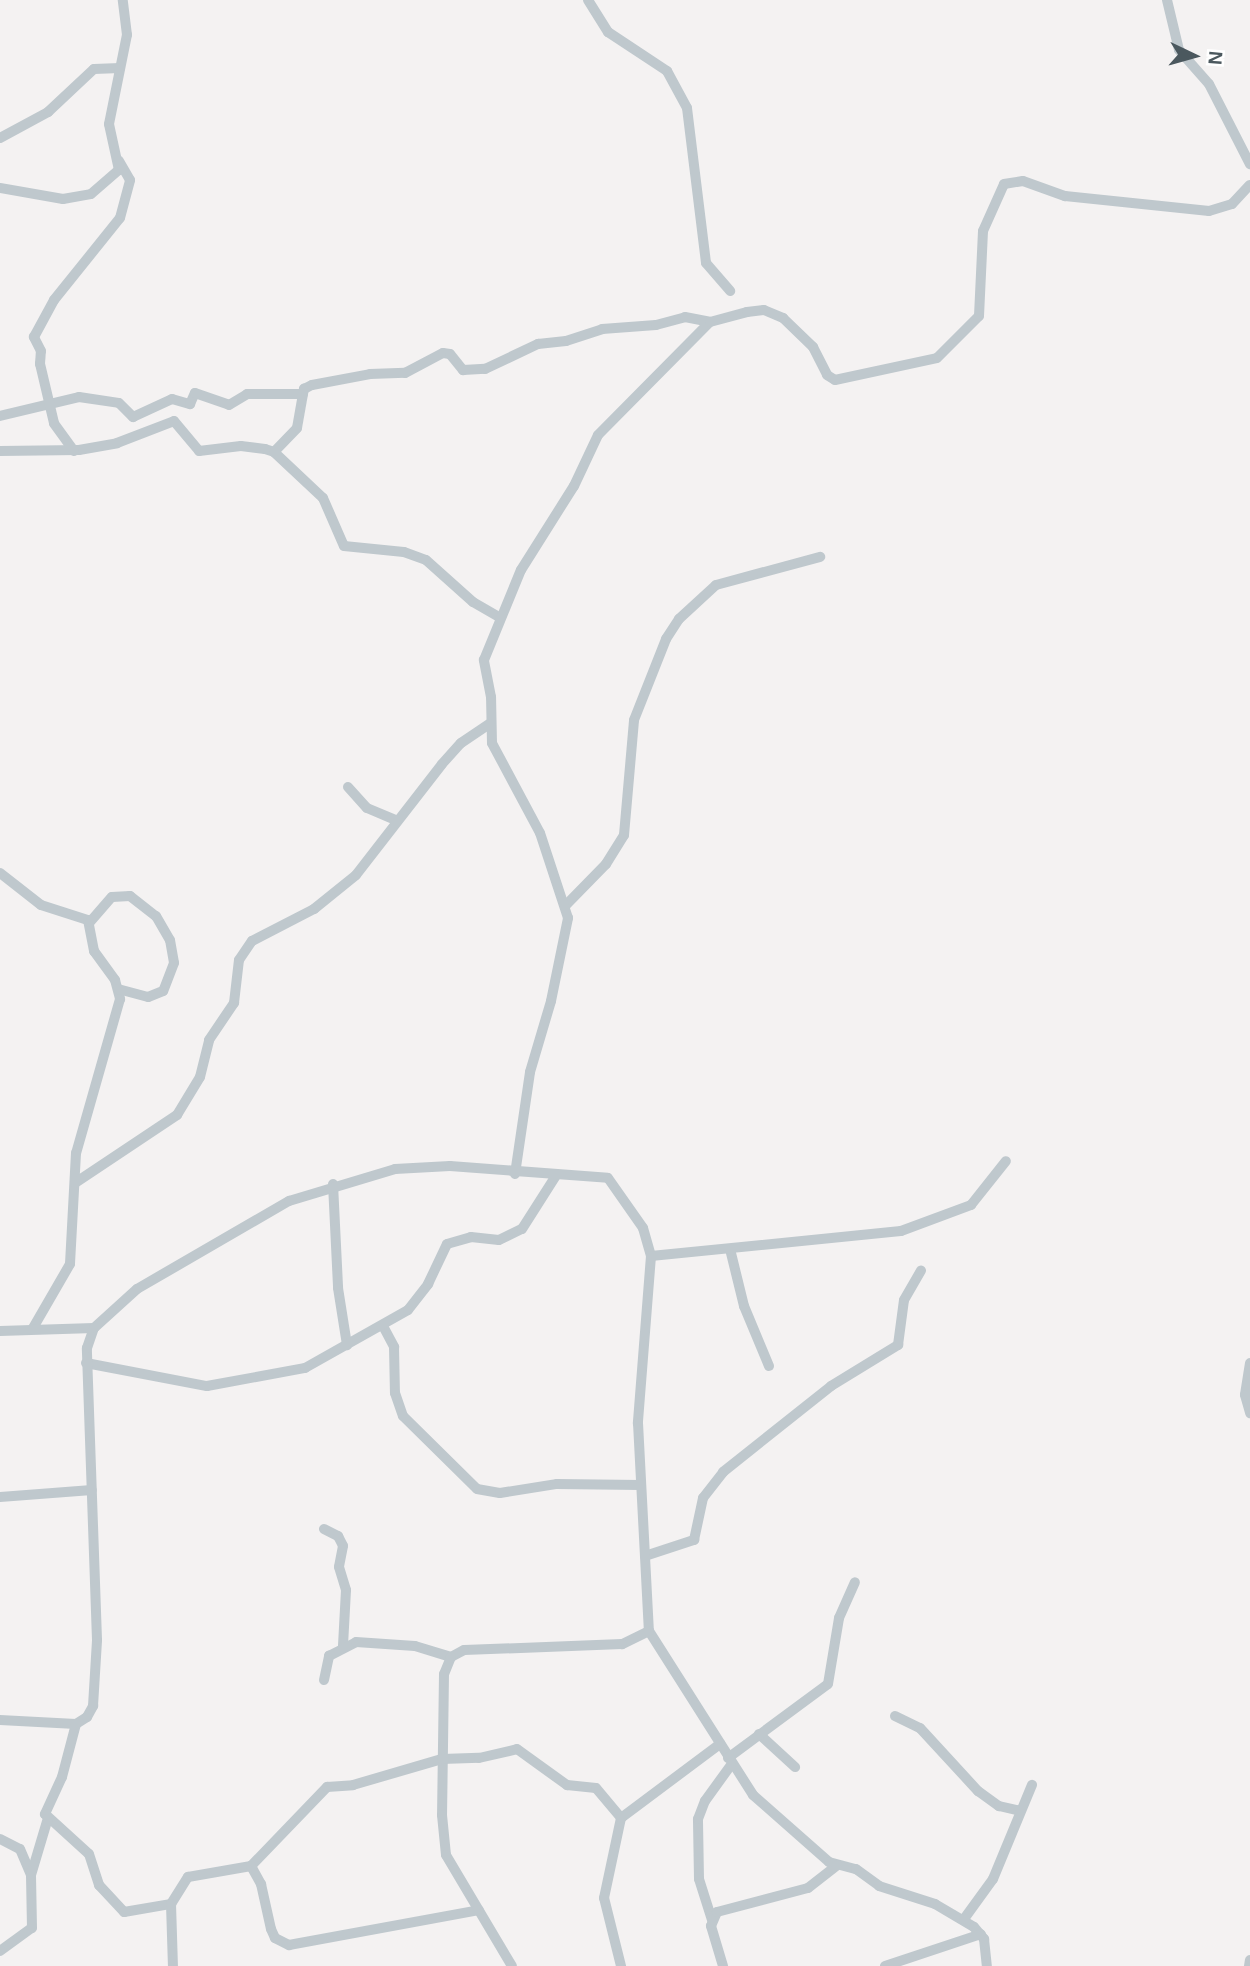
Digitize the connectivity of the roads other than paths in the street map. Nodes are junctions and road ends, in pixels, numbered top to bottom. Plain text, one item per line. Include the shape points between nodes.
1 (123, 0) edge
2 (588, 0) edge
3 (1167, 0) edge
4 (120, 68) junction
5 (0, 138) edge
6 (119, 161) junction
7 (1250, 164) edge
8 (1250, 185) edge
9 (0, 188) edge
10 (730, 291) dead end
11 (710, 322) junction
12 (303, 394) junction
13 (48, 405) junction
14 (0, 416) edge
15 (0, 451) edge
16 (74, 451) junction
17 (274, 452) junction
18 (820, 557) dead end
19 (499, 617) junction
20 (489, 724) junction
21 (348, 787) dead end
22 (395, 820) junction
23 (0, 873) edge
24 (566, 905) junction
25 (90, 922) junction
26 (118, 989) junction
27 (1006, 1161) dead end
28 (515, 1174) junction
29 (557, 1174) junction
30 (75, 1183) junction
31 (333, 1184) junction
32 (730, 1249) junction
33 (651, 1256) junction
34 (921, 1271) dead end
35 (383, 1326) junction
36 (33, 1328) junction
37 (94, 1328) junction
38 (0, 1331) edge
39 (347, 1345) junction
40 (86, 1363) junction
41 (1250, 1363) edge
42 (769, 1366) dead end
43 (1250, 1413) edge
44 (640, 1485) junction
45 (92, 1490) junction
46 (0, 1497) edge
47 (324, 1529) dead end
48 (645, 1556) junction
49 (855, 1582) dead end
50 (649, 1631) junction
51 (344, 1646) junction
52 (451, 1657) junction
53 (324, 1680) dead end
54 (895, 1716) dead end
55 (0, 1720) edge
56 (76, 1724) junction
57 (759, 1734) junction
58 (720, 1744) junction
59 (442, 1759) junction
60 (729, 1762) junction
61 (795, 1767) dead end
62 (1032, 1785) dead end
63 (1020, 1811) junction
64 (48, 1818) junction
65 (621, 1818) junction
66 (0, 1839) edge
67 (837, 1865) junction
68 (251, 1866) junction
69 (31, 1875) junction
70 (170, 1903) junction
71 (480, 1910) junction
72 (964, 1919) junction
73 (712, 1920) junction
74 (981, 1934) junction
75 (0, 1951) edge
76 (1250, 1960) edge
77 (173, 1966) edge
78 (512, 1966) edge
79 (621, 1966) edge
80 (723, 1966) edge
81 (885, 1966) edge
82 (987, 1966) edge
83 (1249, 1966) edge

1 - 4 street via 127,27
2 - 10 street via 608,32 667,71 687,108 706,263
3 - 7 street via 1179,50 1209,84
4 - 5 street via 94,69 48,112
4 - 6 street via 109,124
6 - 9 street via 119,170 110,181 91,194 47,198
6 - 13 street via 130,178 121,215 54,300 34,337 41,351
8 - 11 street via 1232,204 1204,211 1065,196 1023,181 1004,184 983,232 979,255 983,304 978,316 951,347 927,363 896,364 835,380 827,375 807,340 775,314 756,310
11 - 12 street via 685,317 656,325 602,329 538,344 485,369 463,370 446,352 405,373 321,383 304,388
11 - 19 street via 598,435
12 - 13 street via 247,394 229,405 195,393 190,404 176,398 133,417 119,403 87,398
12 - 17 street via 297,428
13 - 14 street
13 - 16 street via 54,424
15 - 16 street
16 - 17 street via 117,443 174,421 199,451 255,446
17 - 19 street via 296,478 323,498 344,546 418,556 473,602
18 - 24 street via 716,585 679,619 666,639 634,720 624,835 606,864
19 - 20 street via 484,660 491,696
20 - 22 street via 461,743
20 - 24 street via 496,753 533,818
21 - 22 street via 368,808
22 - 30 street via 356,875 314,909 261,934 244,951 234,1003 209,1040 197,1084 172,1121 105,1159
23 - 25 street via 41,905
24 - 28 street via 551,1001 528,1080
25 - 26 street via 94,951
25 - 26 street via 113,897 130,896 150,910 170,940 174,963 163,991 148,997
26 - 30 street via 120,1009 80,1136
27 - 32 street via 971,1205 911,1228
28 - 29 street
28 - 31 street via 412,1166
29 - 33 street via 599,1176 615,1184 643,1228
29 - 35 street via 531,1220 515,1234 499,1240 465,1238 447,1244 414,1304
30 - 36 street via 69,1269
31 - 37 street via 272,1210 173,1265 137,1289
31 - 39 street via 338,1288
32 - 33 street
32 - 42 street via 744,1306
33 - 44 street via 638,1414
34 - 48 street via 904,1300 898,1345 831,1386 723,1472 703,1498 694,1540
35 - 39 street
35 - 44 street via 394,1347 395,1393 402,1416 477,1489 500,1493 557,1485
36 - 37 street
36 - 38 street
37 - 40 street
39 - 40 street via 333,1356 287,1374 207,1385
40 - 45 street
41 - 43 street via 1245,1388
44 - 48 street
45 - 46 street
45 - 56 street via 96,1687 90,1713
47 - 51 street via 338,1536 343,1546 339,1567 345,1590
48 - 50 street
49 - 57 street via 839,1618 828,1684
50 - 52 street via 622,1644 474,1648
50 - 58 street
51 - 52 street via 415,1646
51 - 53 street via 329,1656
52 - 59 street via 444,1674
54 - 63 street via 920,1728 978,1791 999,1806
55 - 56 street
56 - 64 street via 62,1777 45,1811
57 - 60 street
57 - 61 street
58 - 60 street
58 - 65 street
59 - 65 street via 479,1758 517,1749 567,1785 596,1788
59 - 68 street via 353,1785 327,1787
59 - 71 street via 446,1855
60 - 67 street via 763,1805
60 - 73 street via 698,1816 699,1879
62 - 63 street
63 - 72 street via 993,1880
64 - 69 street
64 - 70 street via 89,1854 99,1885 120,1909 130,1912
65 - 79 street via 604,1899
66 - 69 street via 20,1849
67 - 72 street
67 - 73 street via 808,1888 722,1910
68 - 70 street via 183,1879
68 - 71 street via 261,1884 275,1938 289,1945
69 - 75 street via 32,1928
70 - 77 street
71 - 78 street
72 - 74 street
73 - 80 street
74 - 81 street
74 - 82 street
76 - 83 street

